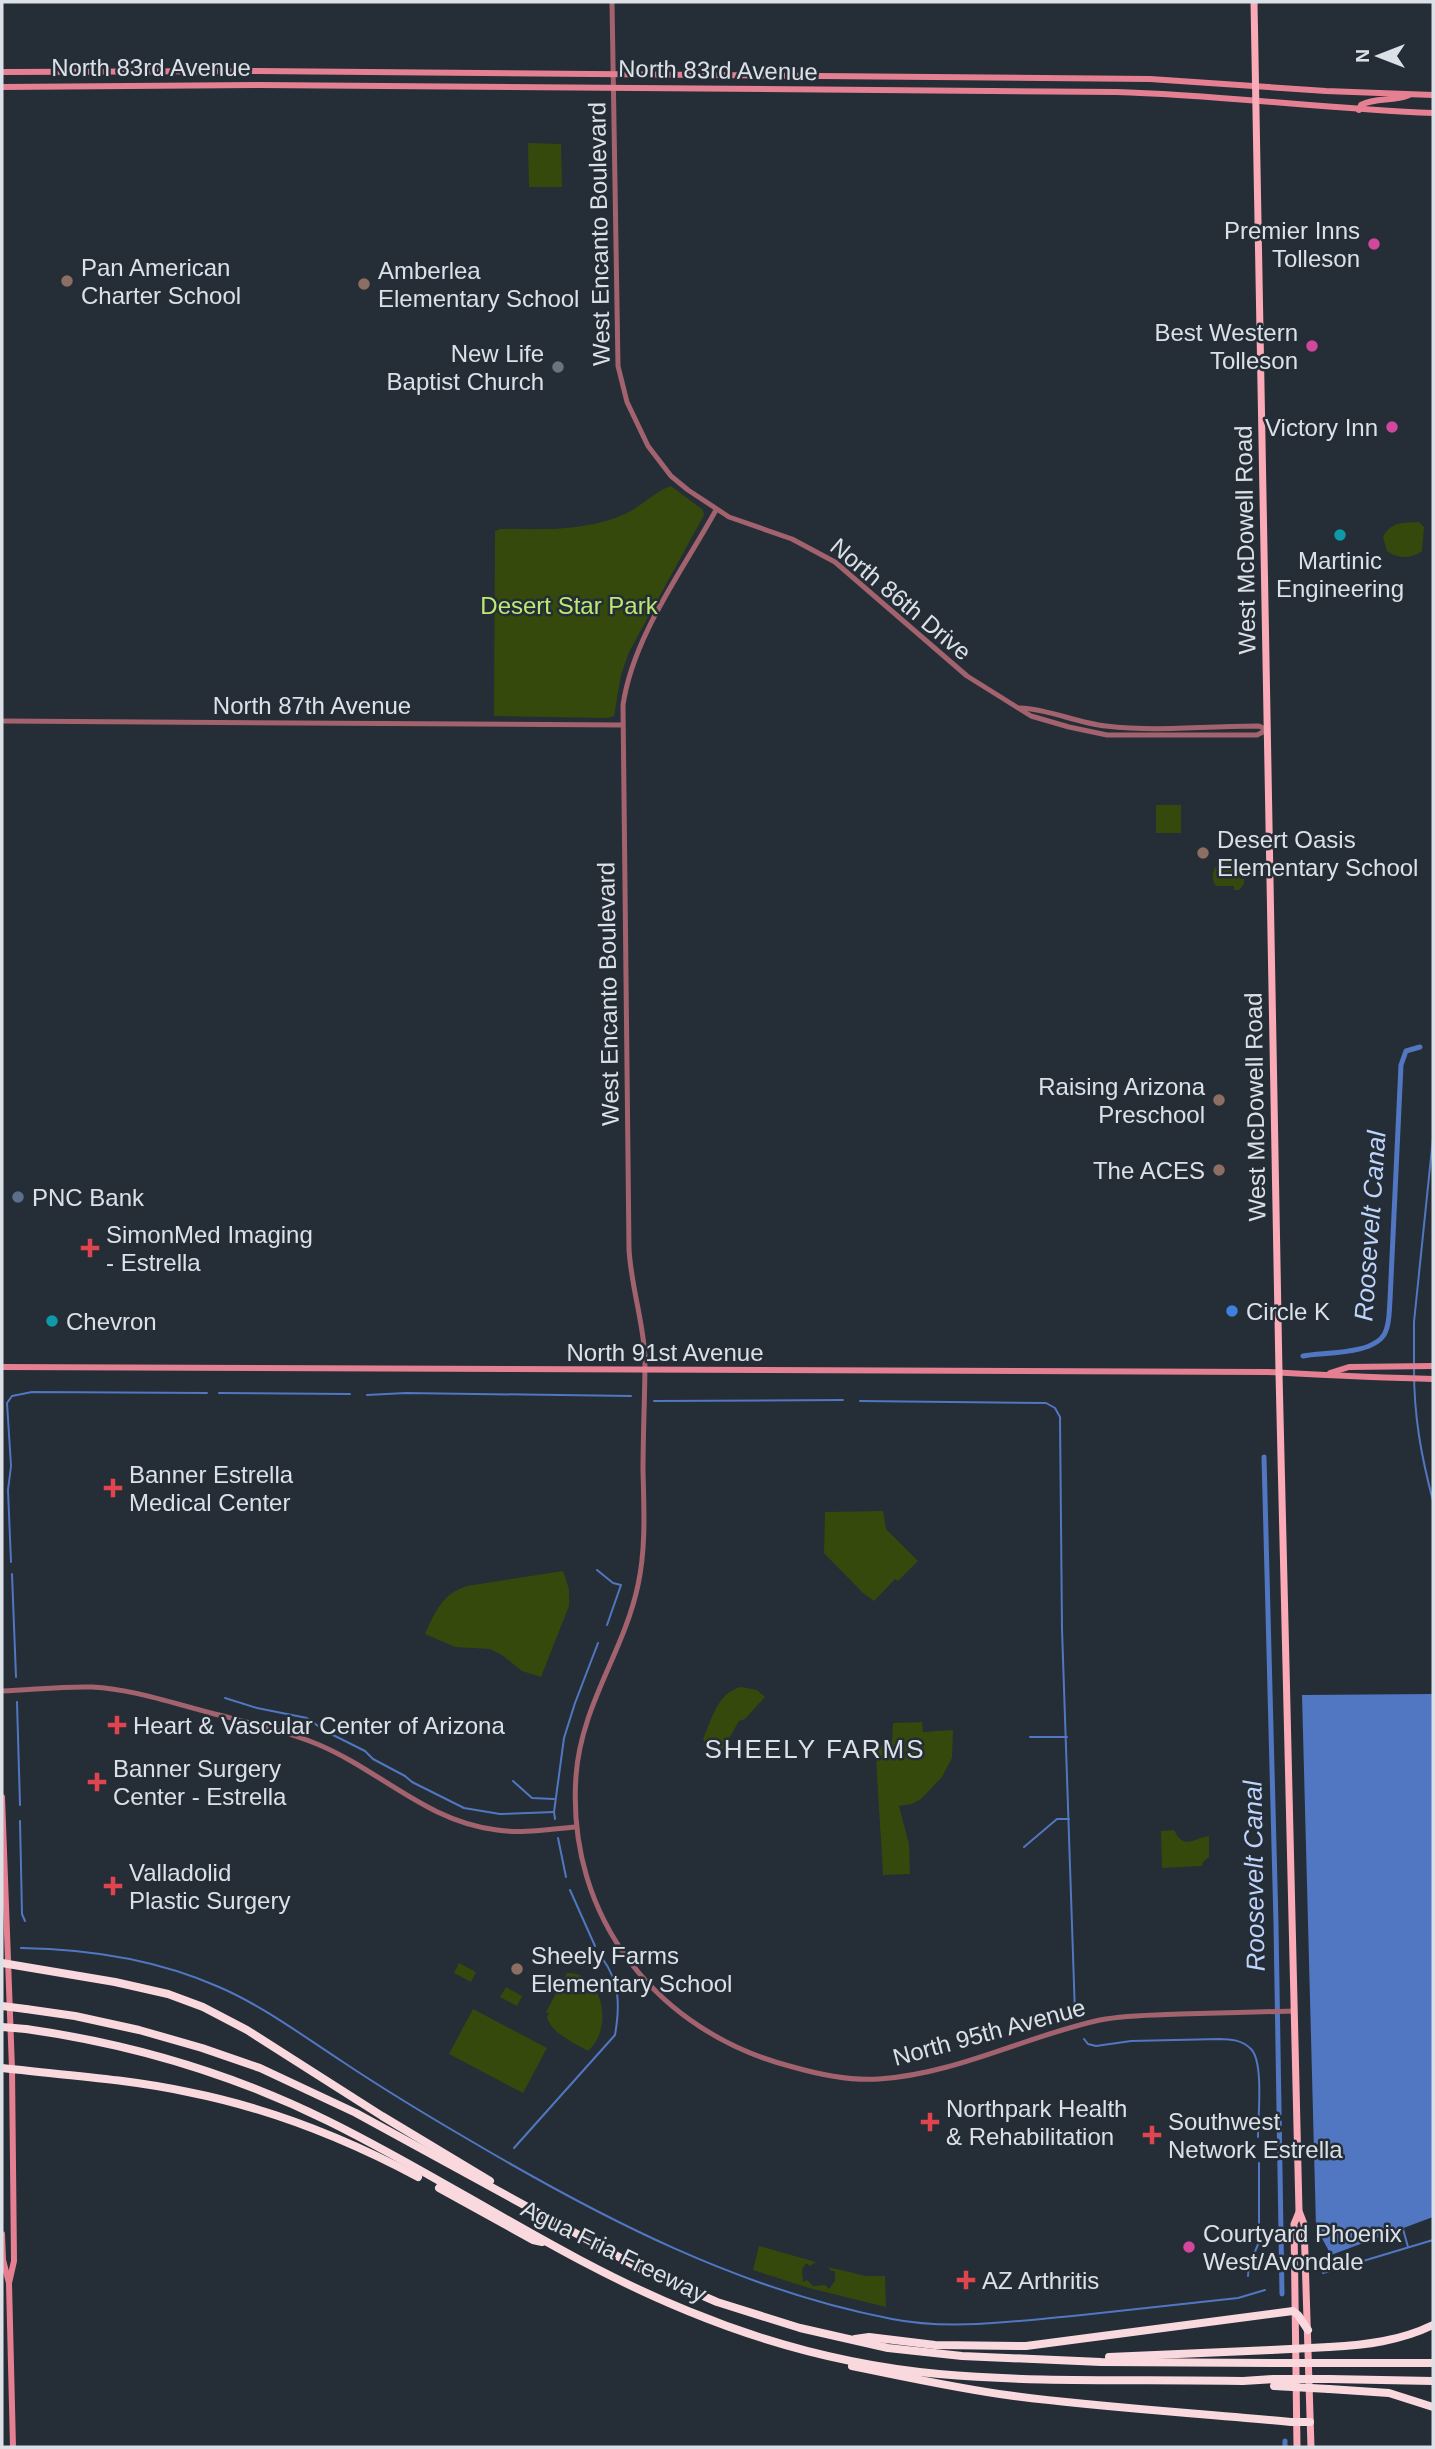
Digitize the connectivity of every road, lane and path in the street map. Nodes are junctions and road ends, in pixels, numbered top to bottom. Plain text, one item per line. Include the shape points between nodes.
1 (612, 2) edge
2 (1254, 2) edge
3 (2, 72) edge
4 (614, 74) junction
5 (1049, 77) junction
6 (1255, 85) junction
7 (2, 87) edge
8 (614, 88) junction
9 (1049, 91) junction
10 (1410, 94) junction
11 (1433, 95) edge
12 (1255, 100) junction
13 (1359, 110) junction
14 (1433, 113) edge
15 (716, 510) junction
16 (1020, 708) junction
17 (2, 721) edge
18 (621, 725) junction
19 (1117, 727) junction
20 (1267, 730) junction
21 (1116, 735) junction
22 (1432, 1366) edge
23 (2, 1367) edge
24 (645, 1371) junction
25 (1279, 1373) junction
26 (1328, 1374) junction
27 (1432, 1379) edge
28 (2, 1691) edge
29 (2, 1797) edge
30 (2, 1817) edge
31 (576, 1827) junction
32 (5, 1963) edge
33 (668, 2004) joint
34 (2, 2006) edge
35 (1295, 2011) junction
36 (2, 2027) edge
37 (2, 2068) edge
38 (12, 2069) junction
39 (502, 2193) junction
40 (1299, 2211) junction
41 (2, 2234) edge
42 (555, 2246) junction
43 (9, 2283) junction
44 (1295, 2312) junction
45 (1433, 2325) edge
46 (1308, 2330) junction
47 (845, 2339) junction
48 (829, 2357) junction
49 (1068, 2360) junction
50 (1433, 2363) edge
51 (1433, 2381) edge
52 (1274, 2382) junction
53 (1433, 2407) edge
54 (1296, 2422) junction
55 (1310, 2422) junction
56 (13, 2447) edge
57 (1297, 2447) edge
58 (1311, 2447) edge

1 - 4 street, West Encanto Boulevard
2 - 6 main road, West McDowell Road
3 - 4 main road, North 83rd Avenue
4 - 5 main road, North 83rd Avenue
4 - 8 street, West Encanto Boulevard
5 - 6 main road, North 83rd Avenue
5 - 9 main road
6 - 10 main road, North 83rd Avenue
6 - 12 main road, West McDowell Road
7 - 8 main road, North 83rd Avenue
8 - 9 main road, North 83rd Avenue
8 - 15 street, West Encanto Boulevard via 620,376 630,411 653,453 671,476
9 - 12 main road, North 83rd Avenue
10 - 11 main road, North 83rd Avenue
10 - 13 main road via 1398,100 1367,102
12 - 13 main road, North 83rd Avenue
12 - 20 main road, West McDowell Road
13 - 14 main road, North 83rd Avenue
15 - 16 street, North 86th Drive via 799,542 835,562 967,676
15 - 18 street, West Encanto Boulevard via 635,655
16 - 19 street, North 86th Drive
16 - 21 street, North 86th Drive via 1050,722
17 - 18 street, North 87th Avenue
18 - 24 street, West Encanto Boulevard via 629,1249
19 - 20 street, North 86th Drive via 1259,726
19 - 21 street
20 - 21 street, North 86th Drive via 1258,735
20 - 25 main road, West McDowell Road
22 - 26 main road, North 91st Avenue via 1349,1367
23 - 24 main road, North 91st Avenue
24 - 25 main road, North 91st Avenue
24 - 31 street, West Encanto Boulevard via 641,1572 628,1620 582,1736
25 - 26 main road, North 91st Avenue
25 - 35 main road, West McDowell Road
26 - 27 main road, North 91st Avenue
28 - 31 street via 92,1687 141,1695 318,1744 463,1824 509,1831
29 - 30 main road
30 - 32 main road
31 - 33 street, West Encanto Boulevard via 586,1876 603,1920 638,1974
32 - 38 main road
32 - 39 highway via 129,1985 203,2007 488,2179
33 - 35 street, North 95th Avenue via 716,2038 752,2055 809,2071 866,2079 927,2072 1105,2019
34 - 39 highway, Agua Fria Freeway, bridge via 139,2030 250,2065 332,2101
35 - 40 main road, West McDowell Road
36 - 42 highway, Agua Fria Freeway, bridge via 151,2054 257,2089 349,2132
37 - 38 highway
38 - 42 highway via 158,2086 289,2119 365,2149 533,2240
38 - 43 main road via 13,2261
39 - 47 highway, Agua Fria Freeway via 673,2284 764,2317
40 - 44 main road, West McDowell Road via 1294,2224
40 - 46 main road, West McDowell Road via 1304,2224
41 - 43 main road
42 - 48 highway, Agua Fria Freeway via 689,2312
43 - 56 main road
44 - 46 highway
44 - 47 highway via 1026,2346
44 - 54 main road, West McDowell Road
45 - 49 highway, bridge via 1386,2342
46 - 55 main road, West McDowell Road
47 - 49 highway, Agua Fria Freeway via 936,2354
48 - 52 highway, Agua Fria Freeway via 984,2378
48 - 54 highway via 846,2365 1012,2396
49 - 50 highway, bridge
51 - 52 highway, bridge
52 - 53 highway, bridge via 1389,2393
54 - 55 highway
54 - 57 main road, West McDowell Road
55 - 58 main road, West McDowell Road

